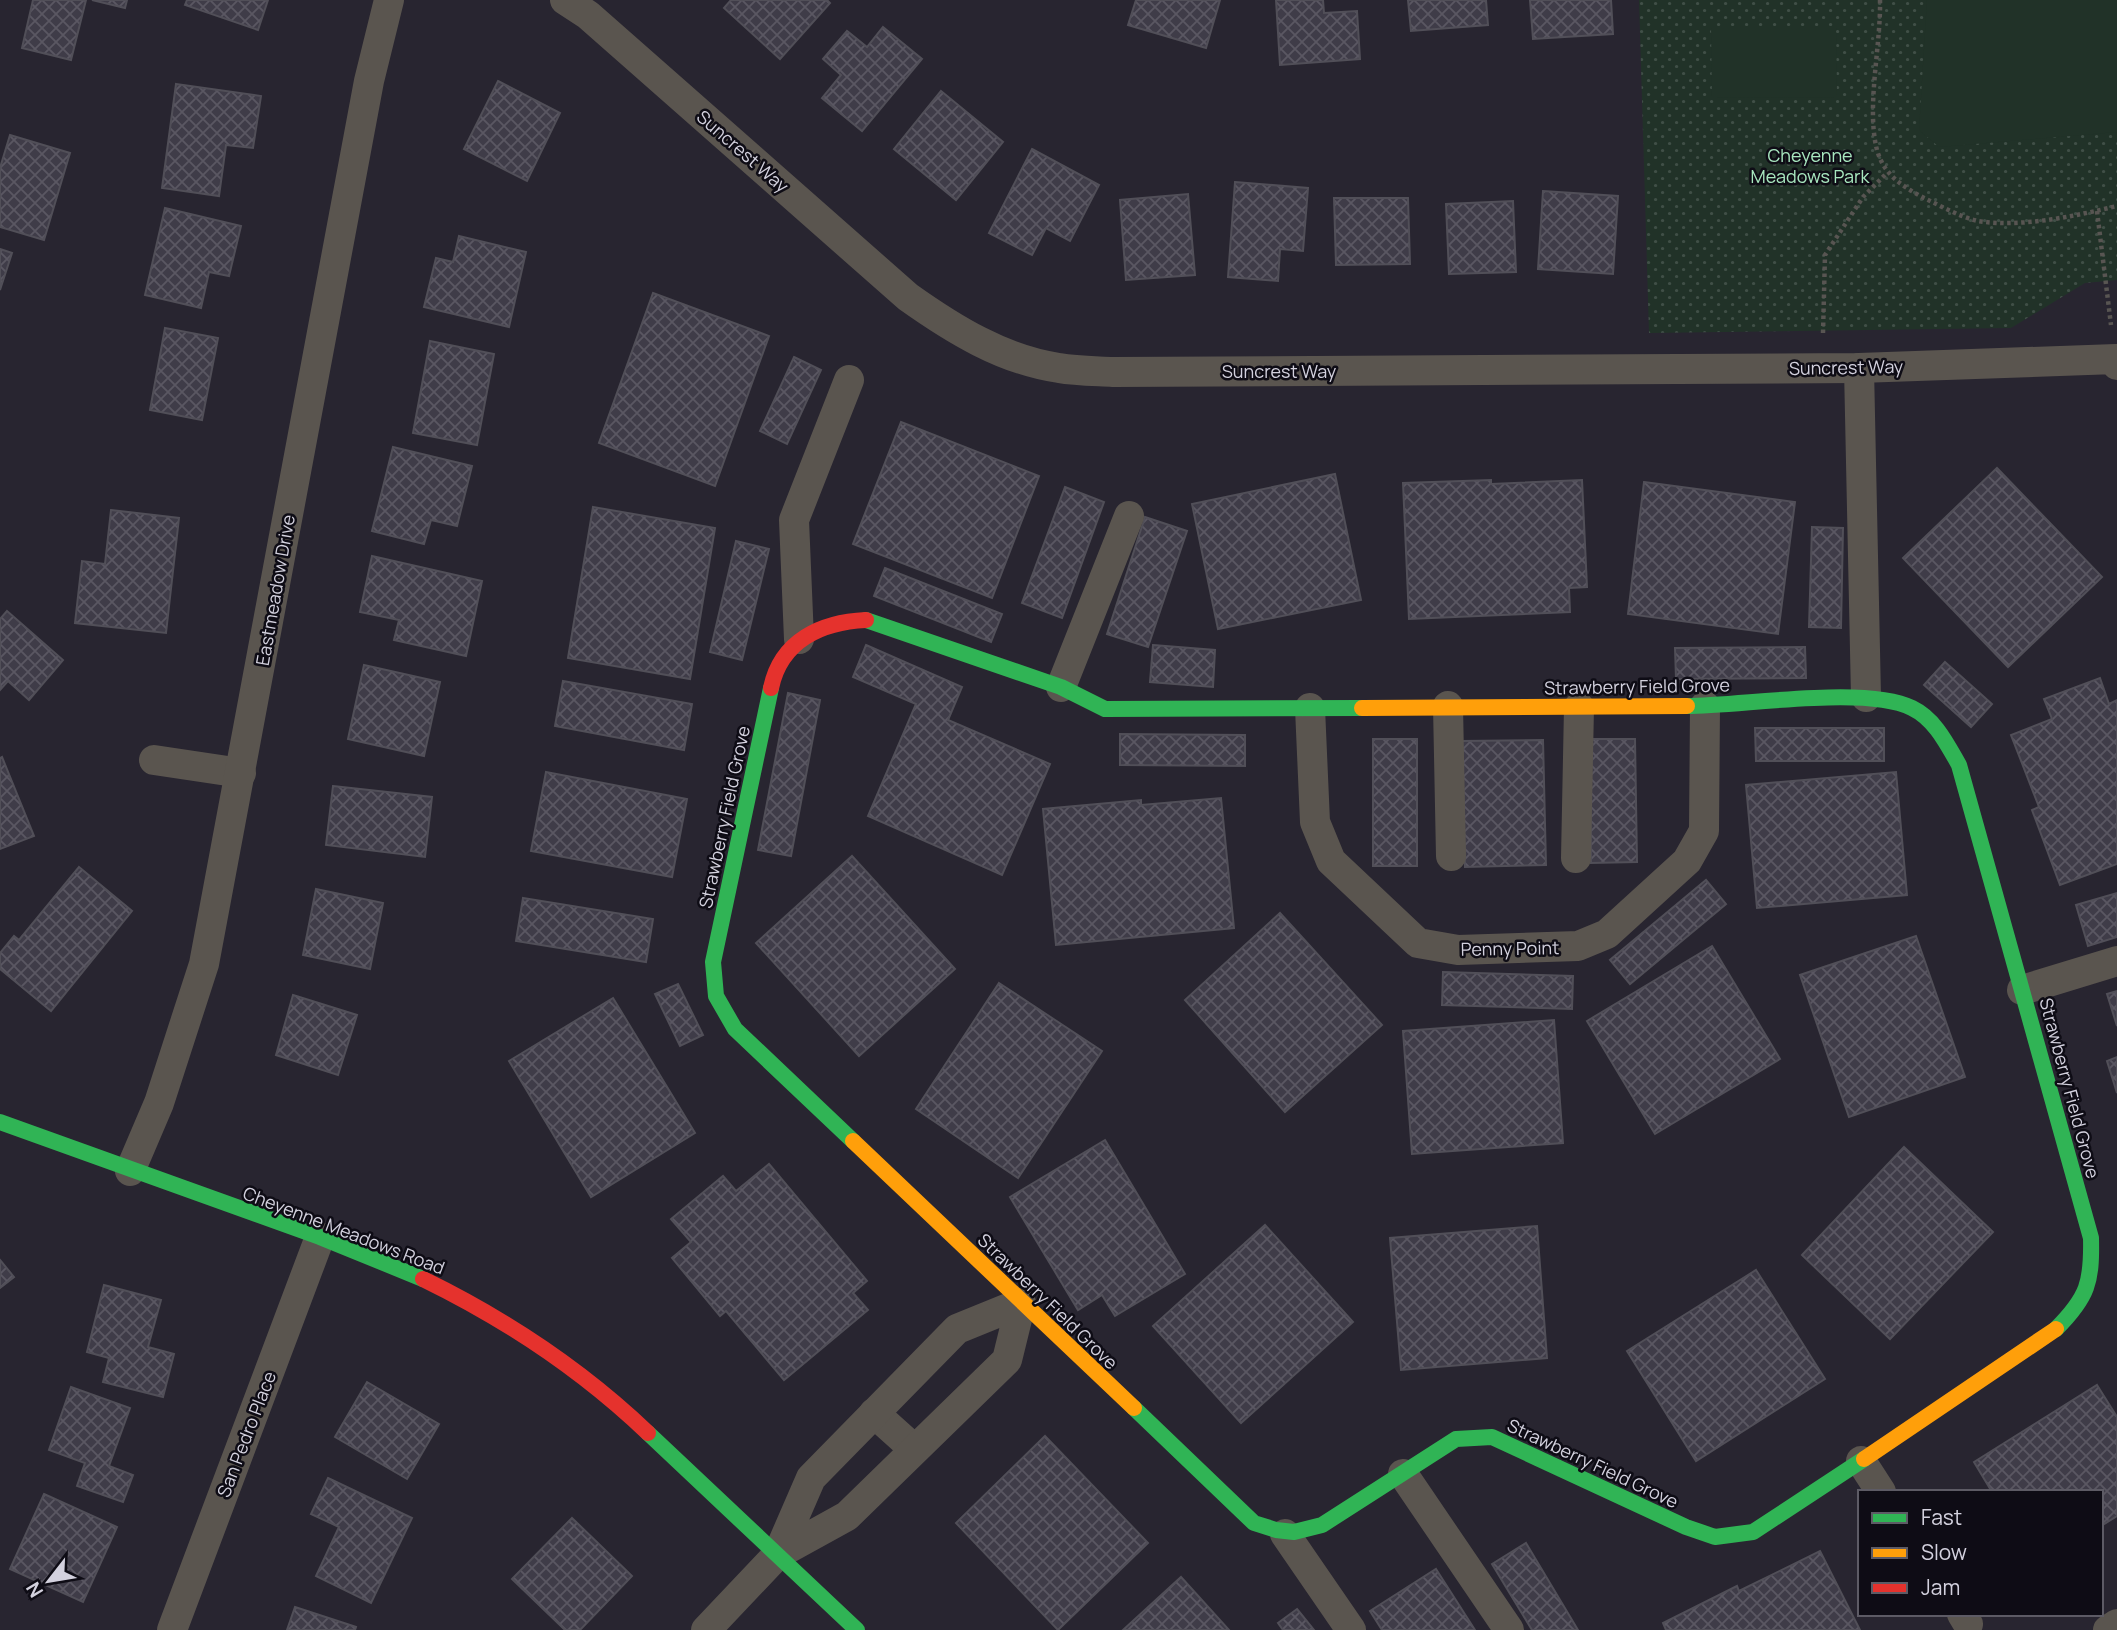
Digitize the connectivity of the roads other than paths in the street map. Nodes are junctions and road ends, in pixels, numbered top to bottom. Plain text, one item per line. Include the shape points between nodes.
1 (389, 0) edge
2 (565, 0) edge
3 (2116, 362) edge
4 (1859, 368) junction
5 (849, 380) dead end
6 (1129, 516) dead end
7 (799, 639) junction
8 (1061, 687) junction
9 (1866, 697) junction
10 (1448, 706) junction
11 (1705, 706) junction
12 (1579, 707) junction
13 (1310, 708) junction
14 (153, 760) dead end
15 (241, 773) junction
16 (1451, 856) dead end
17 (1576, 858) dead end
18 (2117, 961) edge
19 (2022, 990) junction
20 (0, 1122) edge
21 (130, 1171) junction
22 (320, 1237) junction
23 (1021, 1303) junction
24 (874, 1413) junction
25 (914, 1449) junction
26 (1861, 1461) junction
27 (1403, 1474) junction
28 (1880, 1490) edge
29 (1285, 1534) junction
30 (778, 1554) junction
31 (2117, 1624) edge
32 (172, 1630) edge
33 (706, 1630) edge
34 (857, 1630) edge
35 (1351, 1630) edge
36 (1509, 1630) edge
37 (2108, 1630) edge

1 - 15 street, Eastmeadow Drive via 369,81
2 - 4 street, Suncrest Way via 588,15 908,296 950,326 997,350 1057,368 1113,372
3 - 4 street, Suncrest Way
4 - 9 street
5 - 7 street via 794,520
6 - 8 street
7 - 8 street, Strawberry Field Grove via 832,621 866,620
7 - 23 street, Strawberry Field Grove via 774,674 713,962 716,996 735,1029
8 - 13 street, Strawberry Field Grove via 1105,709
9 - 11 street, Strawberry Field Grove
9 - 19 street, Strawberry Field Grove via 1912,708 1941,732 1959,765
10 - 12 street, Strawberry Field Grove
10 - 13 street, Strawberry Field Grove
10 - 16 street
11 - 12 street, Strawberry Field Grove
11 - 13 street, Penny Point via 1704,831 1687,861 1607,934 1578,946 1458,950 1418,943 1331,861 1315,822
12 - 17 street
14 - 15 street
15 - 21 street, Eastmeadow Drive via 204,964 159,1103
18 - 19 street
19 - 26 street, Strawberry Field Grove via 2091,1238 2092,1276 2074,1311 2047,1338
20 - 21 street, Cheyenne Meadows Road
21 - 22 street, Cheyenne Meadows Road
22 - 30 street, Cheyenne Meadows Road via 476,1305 555,1356 635,1420
22 - 32 street, San Pedro Place
23 - 24 street via 957,1329
23 - 25 street via 1007,1360
23 - 29 street, Strawberry Field Grove via 1254,1523
24 - 25 street
24 - 30 street via 811,1478
25 - 30 street via 847,1516
26 - 27 street, Strawberry Field Grove via 1753,1532 1716,1537 1492,1437 1456,1439
26 - 28 street
27 - 29 street, Strawberry Field Grove via 1333,1520
27 - 36 street
29 - 35 street
30 - 33 street
30 - 34 street, Cheyenne Meadows Road
31 - 37 street

